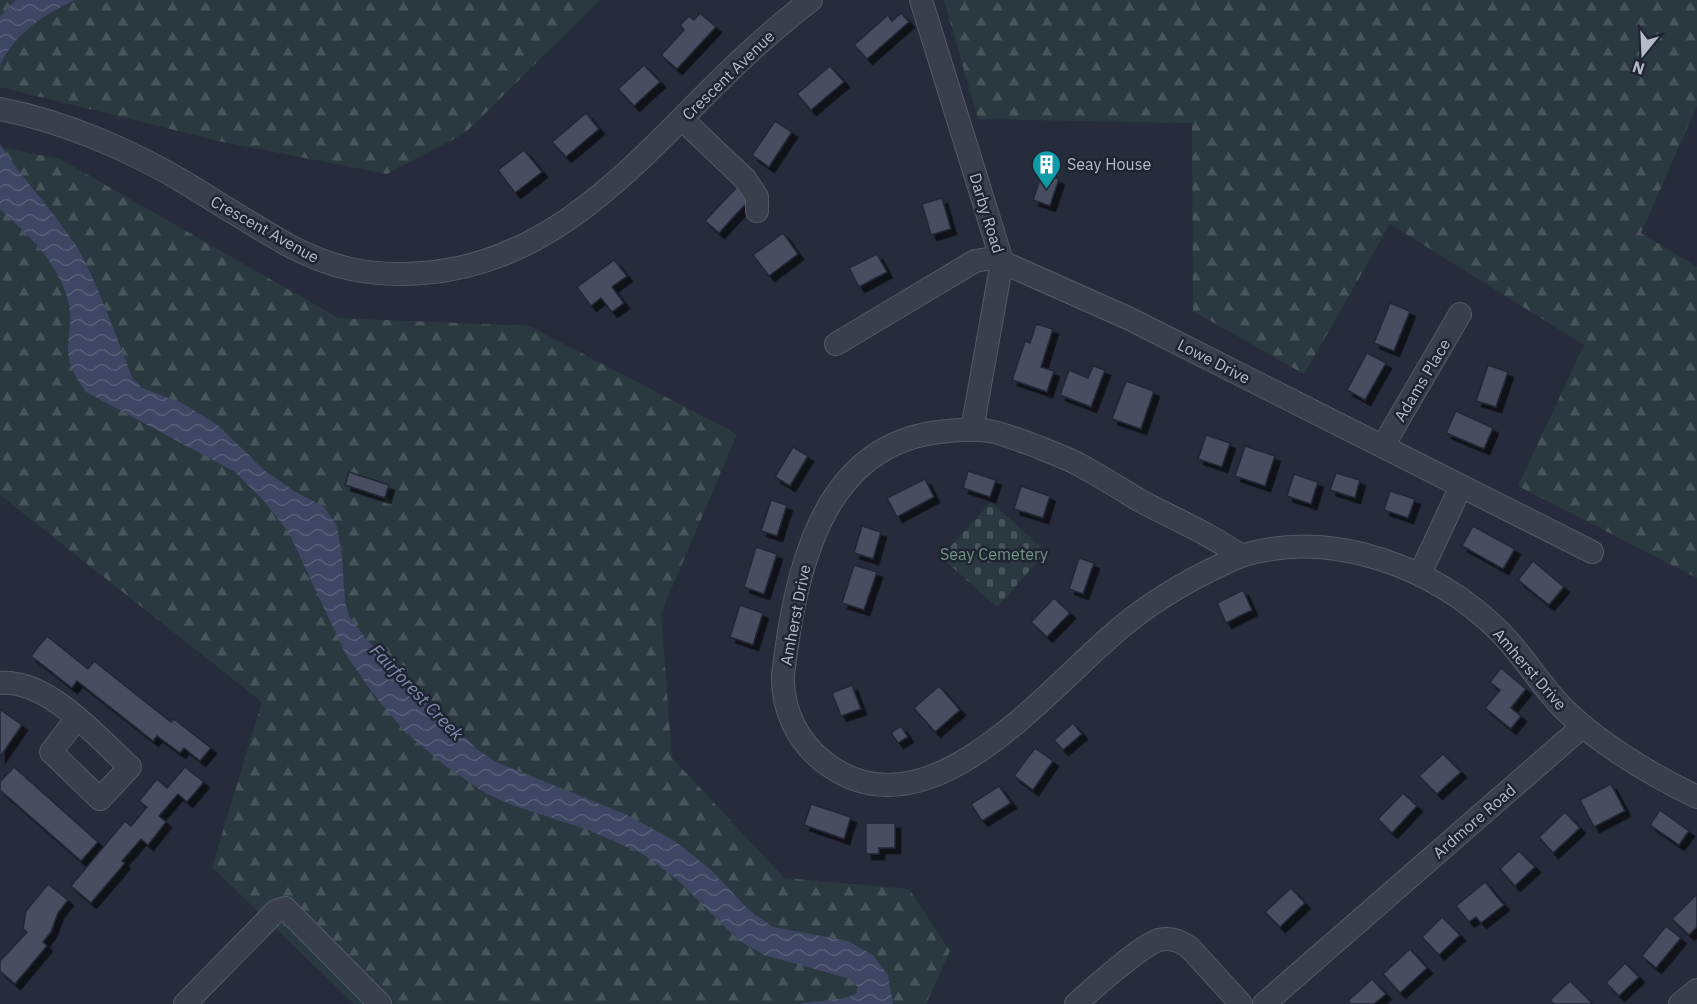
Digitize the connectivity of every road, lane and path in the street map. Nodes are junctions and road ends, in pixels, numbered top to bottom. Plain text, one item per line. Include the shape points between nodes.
1 (811, 0) edge
2 (921, 0) edge
3 (0, 109) edge
4 (682, 119) junction
5 (757, 211) dead end
6 (1002, 261) junction
7 (1460, 314) dead end
8 (837, 344) dead end
9 (972, 430) junction
10 (1383, 446) junction
11 (1461, 486) junction
12 (1592, 552) dead end
13 (1241, 556) junction
14 (1420, 574) junction
15 (0, 683) edge
16 (76, 718) dead end
17 (1583, 726) junction
18 (1697, 796) edge
19 (1697, 990) edge
20 (184, 1004) edge
21 (380, 1004) edge
22 (1076, 1004) edge
23 (1242, 1004) edge
24 (1264, 1004) edge
25 (1680, 1004) edge

1 - 4 street, Crescent Avenue via 749,52
2 - 6 street, Darby Road
3 - 4 street, Crescent Avenue via 99,140 144,161 319,260 352,270 403,274 470,266 532,242 622,178
4 - 5 street via 745,180 757,197
6 - 8 street, Lowe Drive via 975,261
6 - 9 street, Darby Road
6 - 10 street, Lowe Drive via 1130,318
7 - 10 street, Adams Place
9 - 13 street, Amherst Drive via 1003,434 1077,463 1221,541
9 - 13 street, Amherst Drive via 912,437 874,455 843,484 811,542 789,628 784,699 791,721 809,748 844,776 871,784 908,784 961,762 1033,708 1144,610 1209,570
10 - 11 street, Lowe Drive
11 - 12 street, Lowe Drive
11 - 14 street
13 - 14 street, Amherst Drive via 1275,548 1328,549 1370,556
14 - 17 street, Amherst Drive via 1484,617 1555,700
15 - 16 street via 27,686 56,700
17 - 18 street via 1642,766
17 - 24 street, Ardmore Road
19 - 25 street
20 - 21 street via 276,911 285,908
22 - 23 street via 1147,946 1169,939 1190,948

